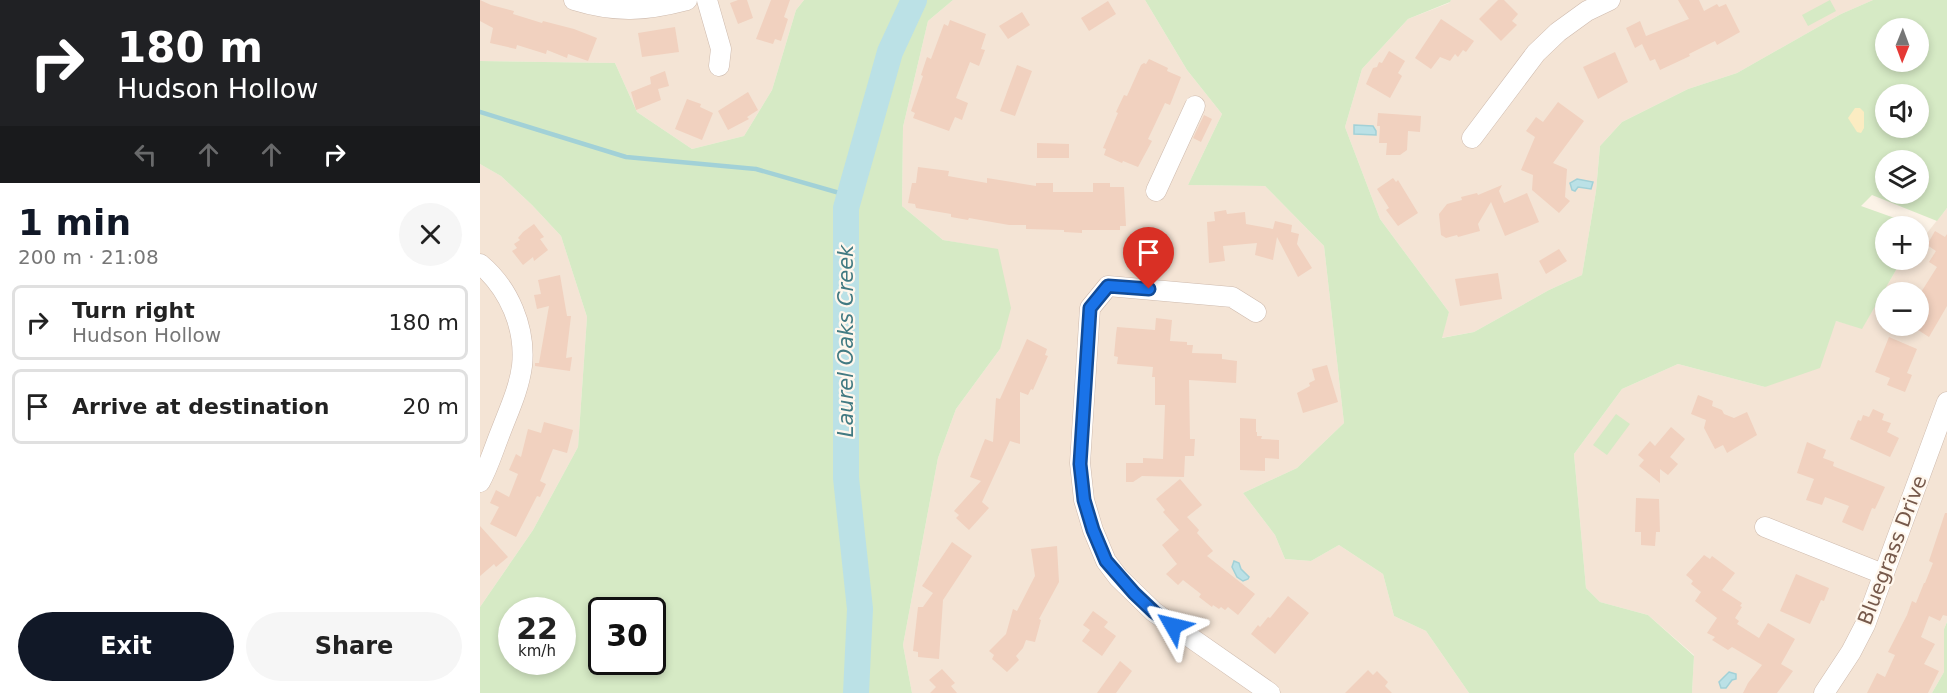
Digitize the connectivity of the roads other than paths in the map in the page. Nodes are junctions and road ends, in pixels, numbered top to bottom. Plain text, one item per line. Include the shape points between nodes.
1 (574, 0) edge
2 (687, 0) edge
3 (707, 0) edge
4 (1610, 0) edge
5 (719, 66) dead end
6 (1195, 106) dead end
7 (1472, 138) dead end
8 (1156, 191) dead end
9 (480, 264) edge
10 (1256, 312) dead end
11 (1947, 402) edge
12 (480, 482) edge
13 (1765, 527) dead end
14 (1883, 574) junction
15 (1269, 693) edge
16 (1824, 693) edge

1 - 2 street via 623,10 645,10
3 - 5 street via 721,49
4 - 7 street via 1587,11 1536,53
6 - 8 street
9 - 12 street via 506,292 521,338 522,365 518,387
10 - 15 street via 1232,297 1108,286 1090,308 1080,464 1084,500 1093,530 1106,561 1118,577 1154,612
11 - 14 street, Bluegrass Drive
13 - 14 street
14 - 16 street, Bluegrass Drive via 1865,625

